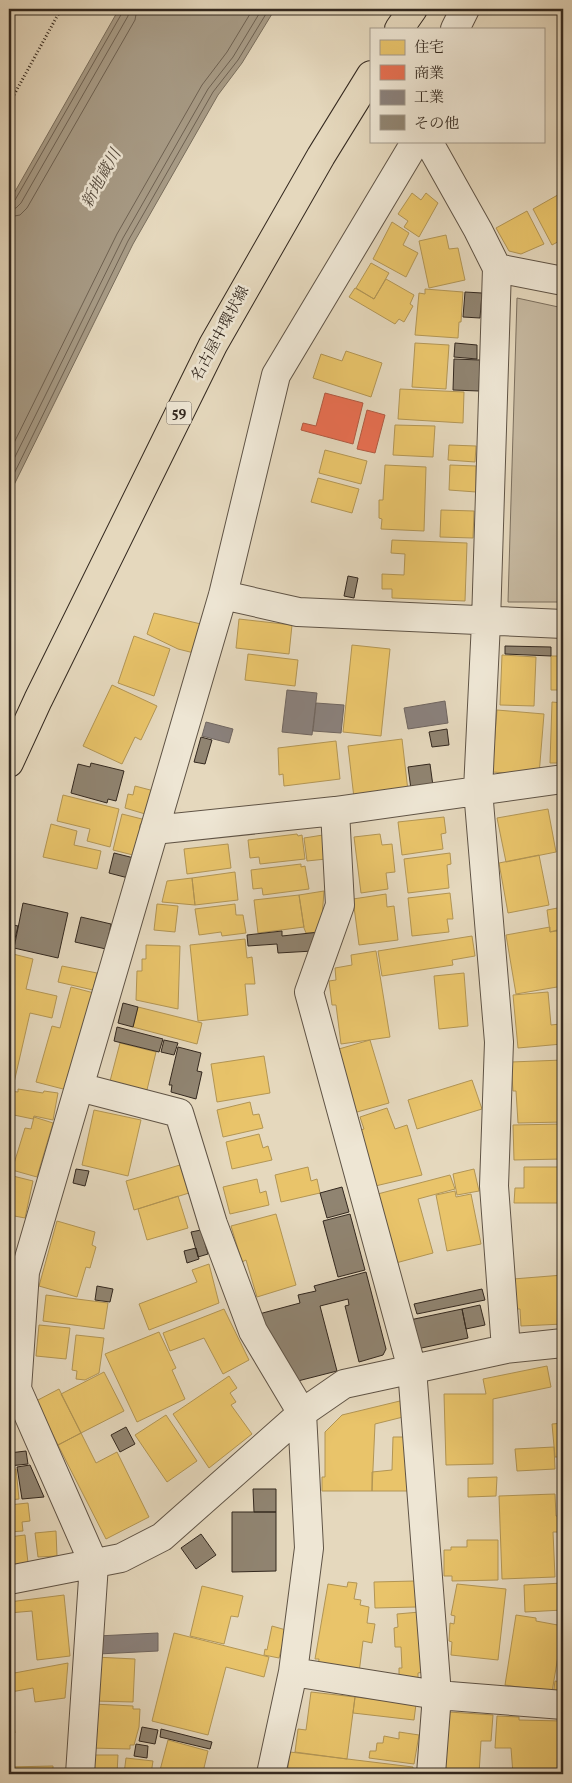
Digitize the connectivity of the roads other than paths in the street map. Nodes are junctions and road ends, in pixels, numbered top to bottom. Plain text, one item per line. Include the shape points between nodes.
1 (412, 9) edge
2 (465, 9) edge
3 (400, 28) edge
4 (456, 28) edge
5 (370, 77) edge
6 (415, 142) edge
7 (429, 142) edge
8 (497, 268) junction
9 (563, 281) edge
10 (223, 595) junction
11 (486, 622) junction
12 (563, 624) edge
13 (9, 763) edge
14 (563, 779) edge
15 (478, 790) junction
16 (335, 811) junction
17 (154, 830) junction
18 (79, 1087) junction
19 (563, 1342) edge
20 (506, 1348) junction
21 (412, 1369) junction
22 (302, 1413) junction
23 (94, 1564) junction
24 (9, 1580) edge
25 (293, 1672) junction
26 (437, 1695) junction
27 (563, 1705) edge
28 (80, 1774) edge
29 (271, 1774) edge
30 (431, 1774) edge

1 - 3 main road
2 - 4 street
5 - 13 main road, 名古屋中環状線 / 59 via 213,345
6 - 10 street via 276,375
7 - 8 street
8 - 9 street
8 - 11 street
10 - 11 street via 298,612
10 - 17 street
11 - 12 street
11 - 15 street
14 - 15 street
15 - 16 street
15 - 20 street via 499,1042 494,1186
16 - 17 street
16 - 21 street via 340,905 309,992
17 - 18 street
18 - 22 street via 178,1113 213,1224 253,1331
18 - 23 street via 25,1272 17,1389
19 - 20 street
20 - 21 street
21 - 22 street via 344,1384
21 - 26 street
22 - 23 street via 162,1537 121,1558
22 - 25 street via 309,1548
23 - 24 street
23 - 28 street
25 - 26 street
25 - 29 street
26 - 27 street
26 - 30 street

